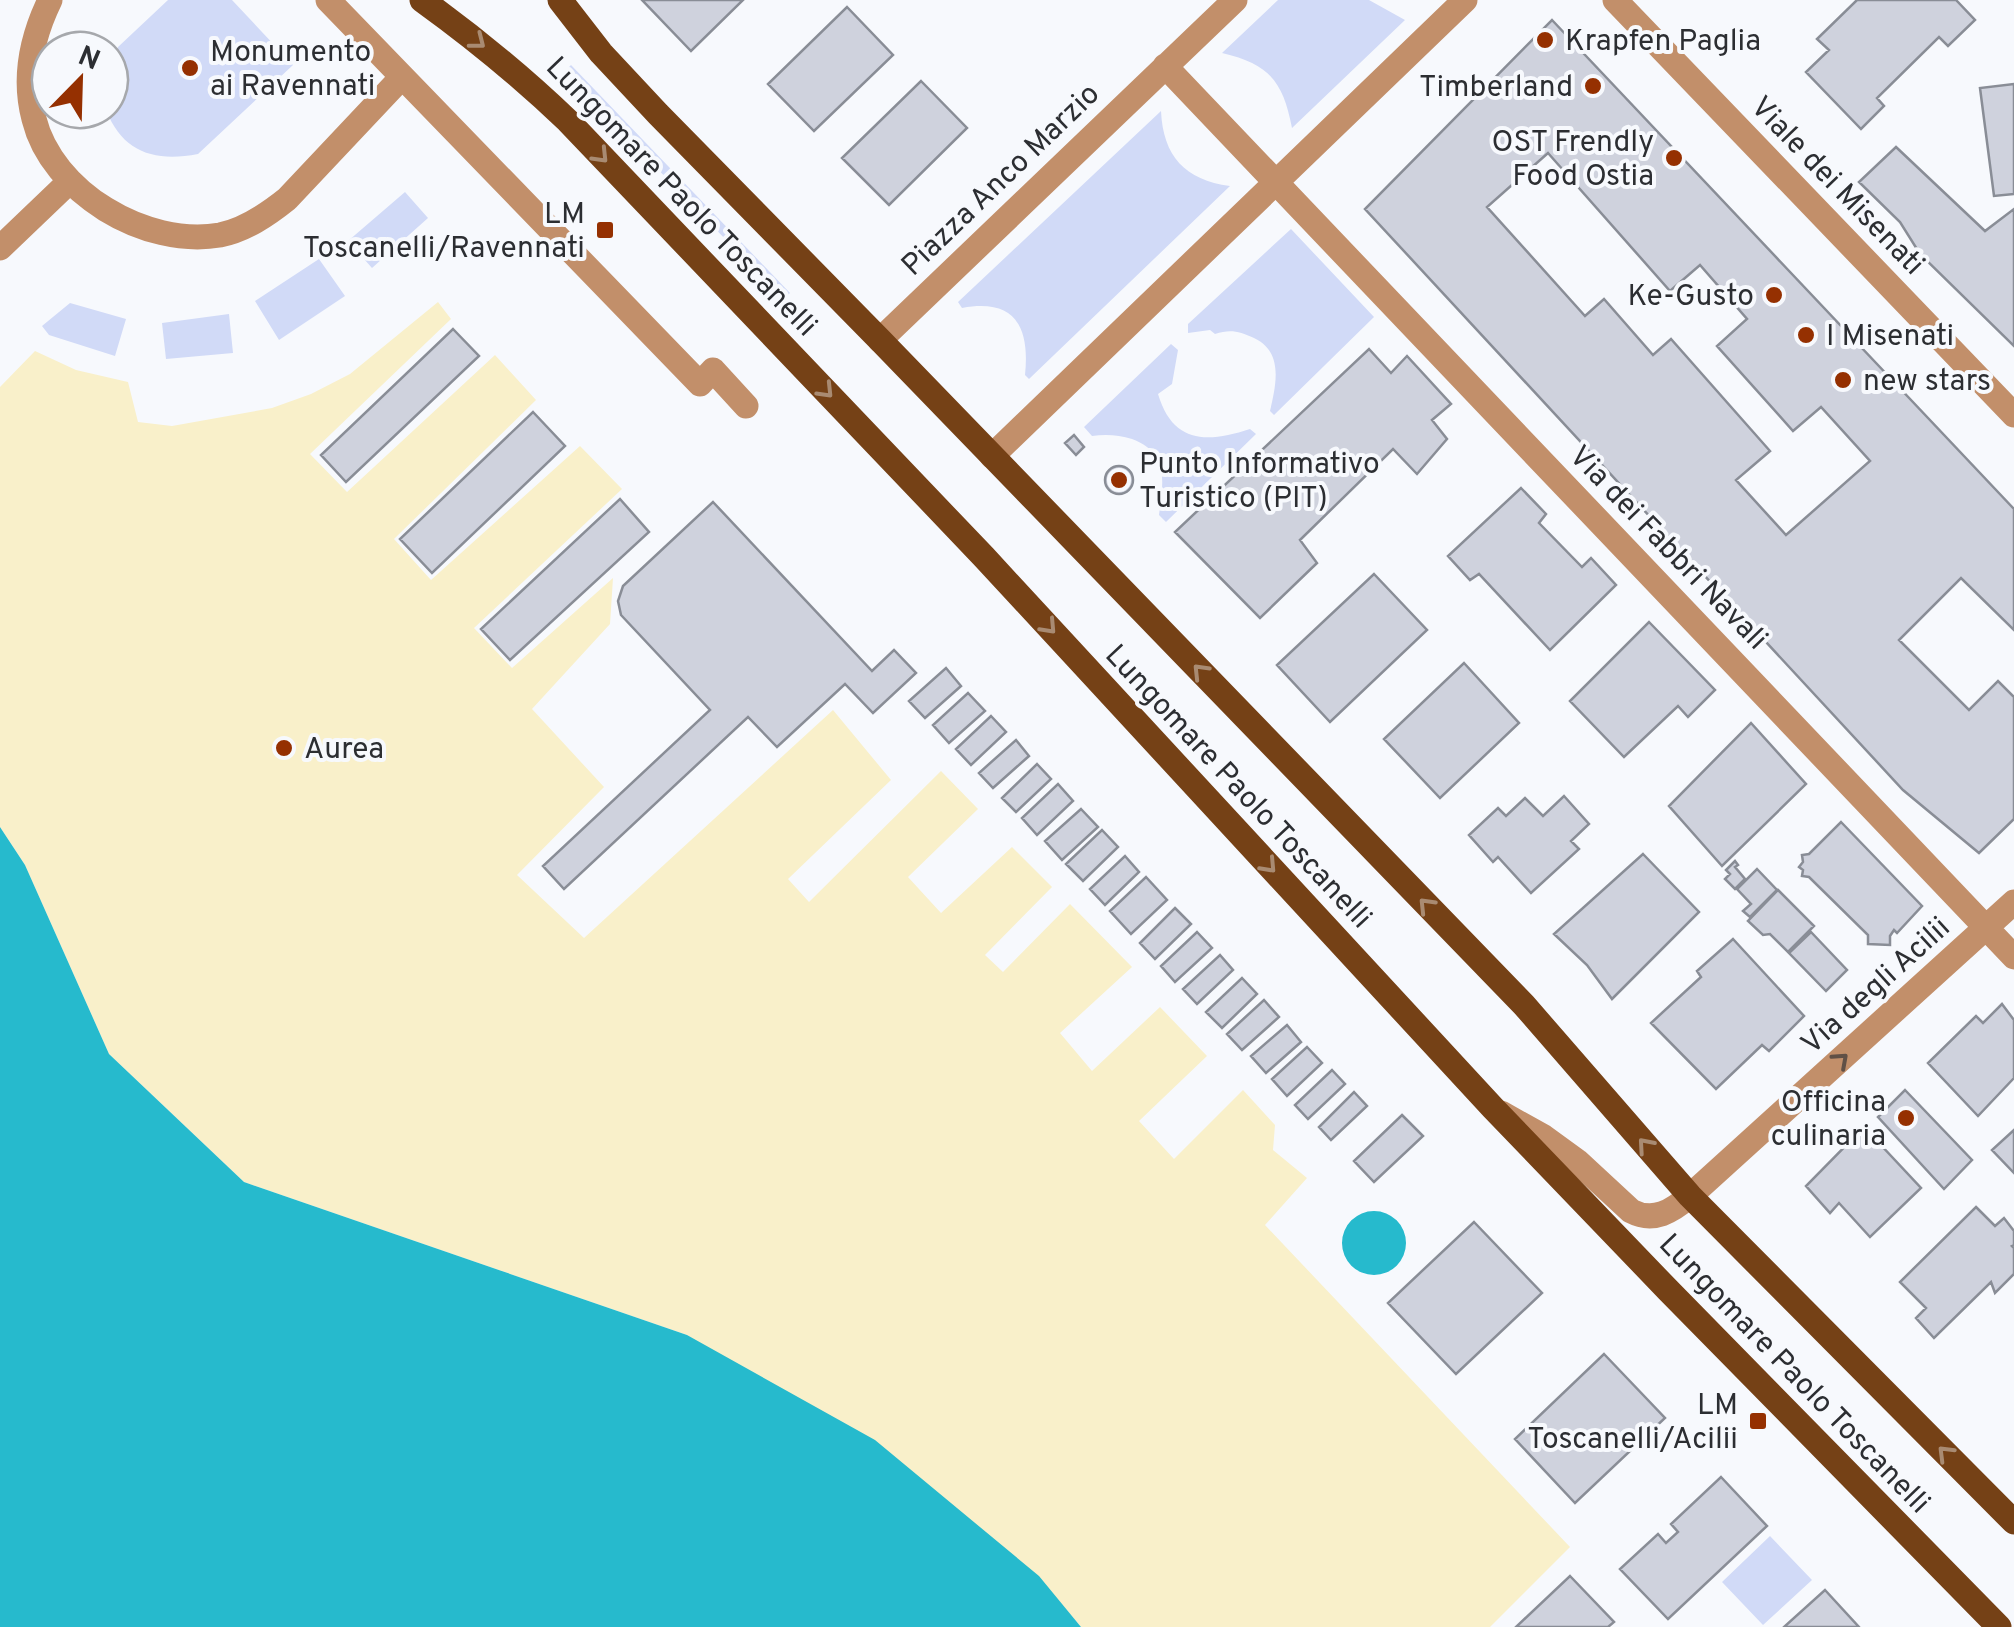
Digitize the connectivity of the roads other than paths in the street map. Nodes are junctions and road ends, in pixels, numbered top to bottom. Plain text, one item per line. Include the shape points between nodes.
1 (50, 0) edge
2 (328, 0) edge
3 (422, 0) edge
4 (560, 0) edge
5 (1234, 0) edge
6 (1465, 0) edge
7 (1616, 0) edge
8 (1164, 66) junction
9 (402, 77) junction
10 (69, 182) junction
11 (1277, 183) junction
12 (0, 248) edge
13 (880, 340) junction
14 (746, 406) dead end
15 (2014, 415) edge
16 (992, 456) junction
17 (2014, 902) edge
18 (1986, 928) junction
19 (2014, 958) edge
20 (1492, 1108) junction
21 (1690, 1196) junction
22 (2014, 1522) edge
23 (1999, 1627) edge

1 - 10 street via 32,47 28,83 38,134
2 - 9 street
3 -> 20 main road, Lungomare Paolo Toscanelli via 533,86 576,130 984,557
4 - 13 main road, Lungomare Paolo Toscanelli via 610,64
5 - 8 street, Piazza Anco Marzio
6 - 11 street
7 - 15 street, Viale dei Misenati
8 - 11 street
8 - 13 street, Piazza Anco Marzio
9 - 10 street via 286,199 234,231 190,235 146,228
9 - 14 street via 700,384 713,370
10 - 12 street
11 - 16 street
11 - 18 street, Via dei Fabbri Navali
13 - 16 main road, Lungomare Paolo Toscanelli
21 -> 16 main road, Lungomare Paolo Toscanelli via 1524,1006
17 - 18 street, Via degli Acilii
18 - 19 street, Via dei Fabbri Navali
21 -> 18 street, Via degli Acilii
20 - 21 street, Via degli Acilii via 1560,1148 1640,1216 1658,1216
20 - 23 main road, Lungomare Paolo Toscanelli
22 -> 21 main road, Lungomare Paolo Toscanelli

